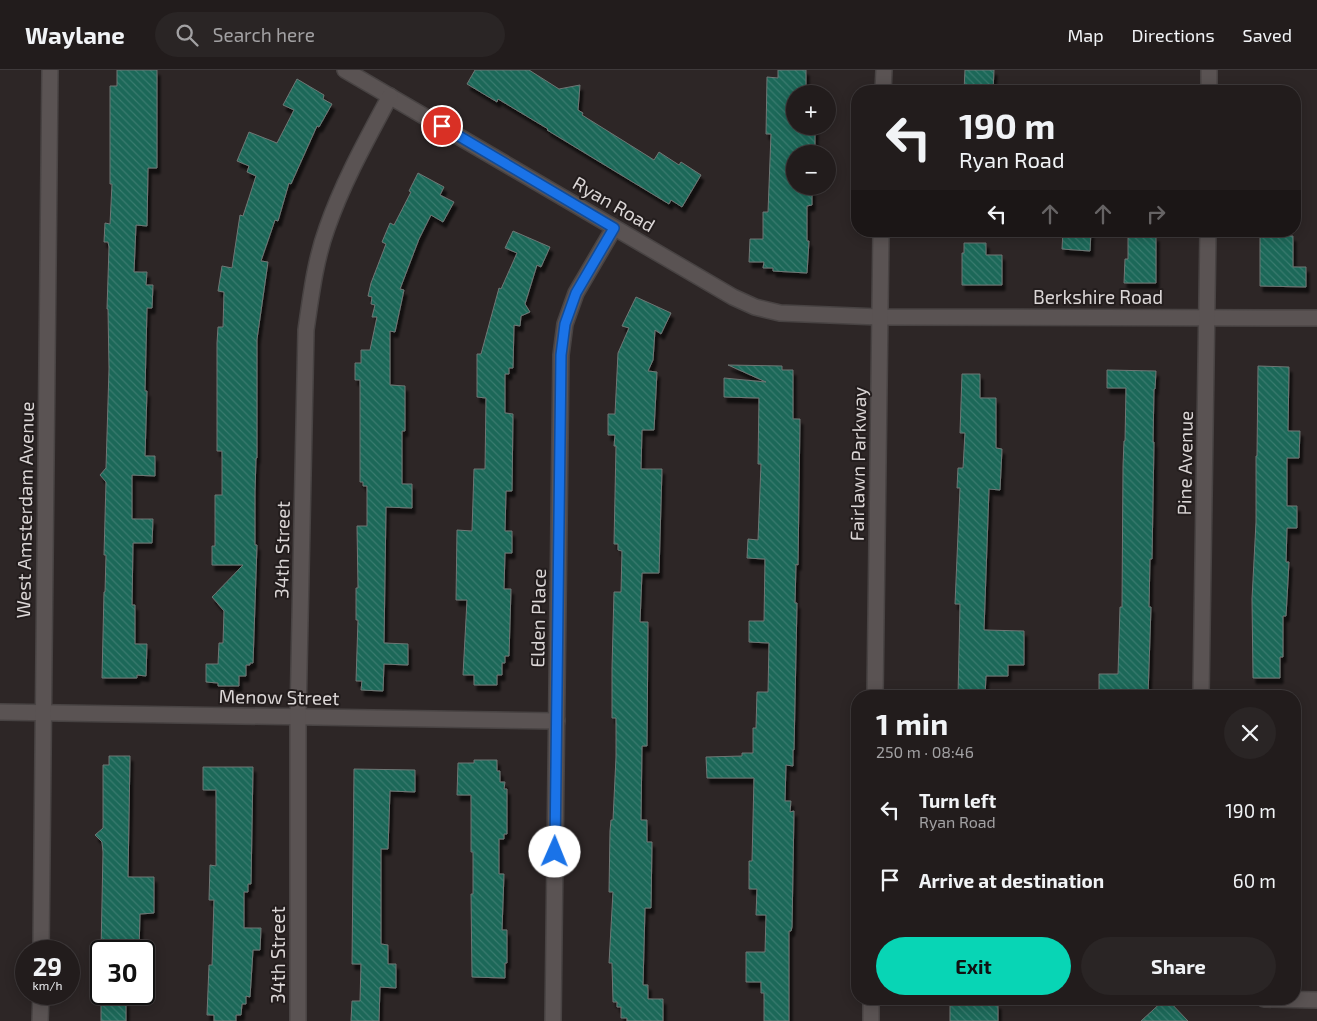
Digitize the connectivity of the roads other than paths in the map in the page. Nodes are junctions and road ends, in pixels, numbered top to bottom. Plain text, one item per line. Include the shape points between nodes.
1 (50, 70) edge
2 (345, 70) edge
3 (884, 70) edge
4 (1209, 70) edge
5 (883, 85) edge
6 (1209, 85) edge
7 (390, 96) junction
8 (614, 228) junction
9 (881, 237) edge
10 (1208, 237) edge
11 (879, 317) junction
12 (1207, 318) junction
13 (1317, 318) edge
14 (875, 690) edge
15 (1201, 690) edge
16 (0, 712) edge
17 (43, 713) junction
18 (298, 717) junction
19 (557, 721) junction
20 (41, 940) edge
21 (1301, 1000) edge
22 (1317, 1000) edge
23 (41, 1005) edge
24 (871, 1005) edge
25 (40, 1021) edge
26 (298, 1021) edge
27 (553, 1021) edge
28 (871, 1021) edge

1 - 17 street, West Amsterdam Avenue
2 - 7 street, Ryan Road
3 - 5 street
4 - 6 street
7 - 8 street, Ryan Road
7 - 18 street, 34th Street via 342,189 326,230 313,280 306,330
8 - 11 street, Ryan Road via 732,297 755,307 780,313
8 - 19 street, Elden Place via 576,293 565,324 561,355
9 - 11 street, Fairlawn Parkway
10 - 12 street, Pine Avenue
11 - 12 street, Berkshire Road
11 - 14 street, Fairlawn Parkway
12 - 13 street, Berkshire Road
12 - 15 street, Pine Avenue
16 - 17 street, Menow Street
17 - 18 street, Menow Street
17 - 20 street, West Amsterdam Avenue
18 - 19 street, Menow Street
18 - 26 street, 34th Street
19 - 27 street, Elden Place
21 - 22 street
23 - 25 street
24 - 28 street

